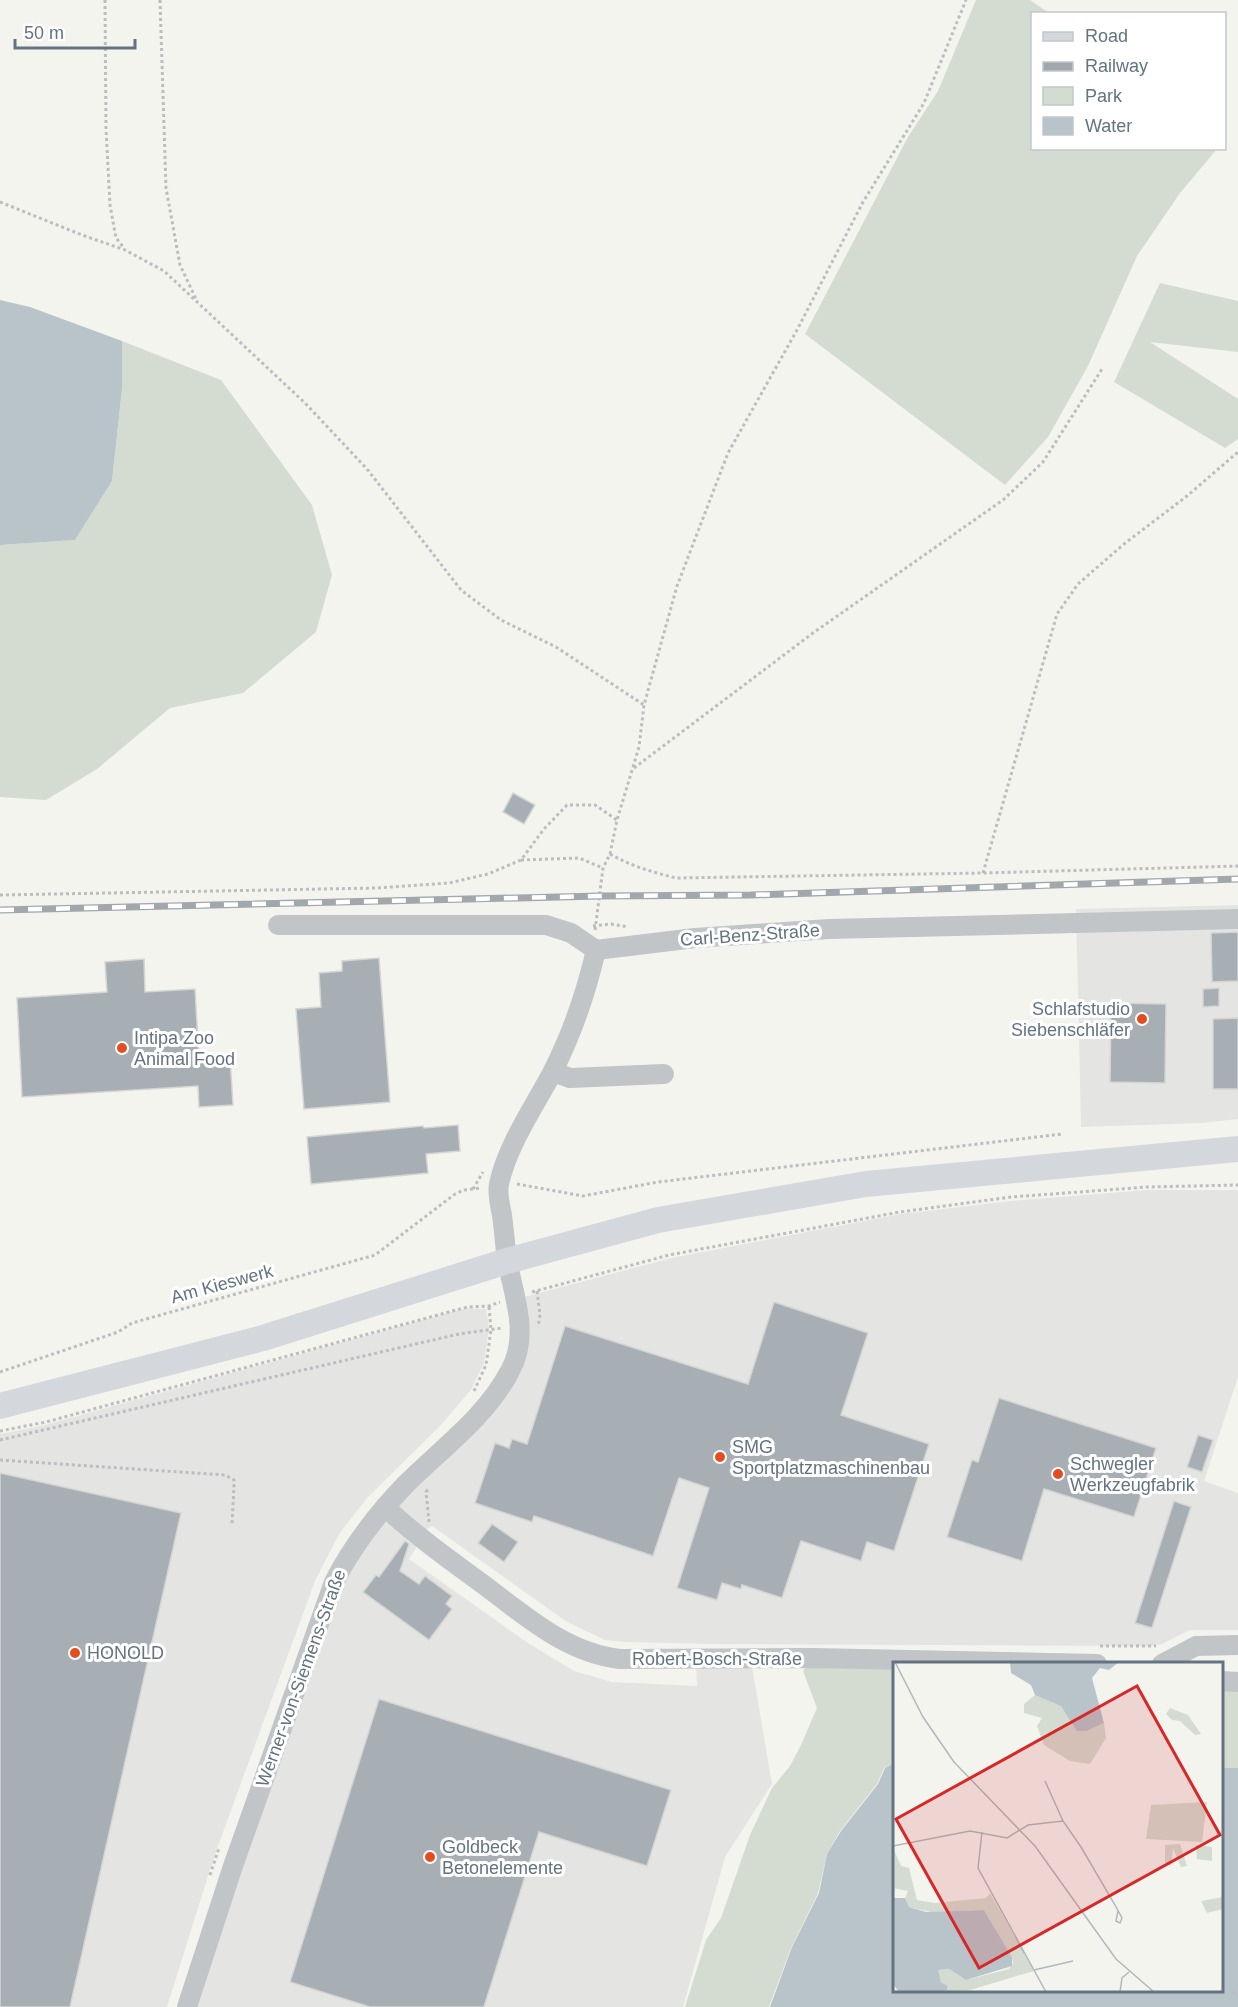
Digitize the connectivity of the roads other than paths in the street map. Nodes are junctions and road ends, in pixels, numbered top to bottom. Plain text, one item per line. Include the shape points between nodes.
1 (1238, 919) edge
2 (278, 925) dead end
3 (590, 938) junction
4 (553, 1072) junction
5 (664, 1074) dead end
6 (1238, 1149) edge
7 (507, 1261) junction
8 (0, 1406) edge
9 (385, 1507) junction
10 (1238, 1645) edge
11 (1162, 1654) edge
12 (1094, 1655) edge
13 (1223, 1681) edge
14 (1238, 1682) edge
15 (187, 2007) edge

1 - 3 street, Carl-Benz-Straße via 829,930 695,938
2 - 3 street via 546,926
3 - 4 street via 588,987
4 - 5 street via 570,1078
4 - 7 street via 510,1152 498,1186
6 - 7 main road via 866,1184 658,1220
7 - 8 main road via 263,1338
7 - 9 street, Werner-von-Siemens-Straße via 529,1329 518,1346 512,1369 494,1399
9 - 12 street, Robert-Bosch-Straße via 543,1629 601,1657
9 - 15 street, Werner-von-Siemens-Straße via 366,1528 334,1582
10 - 11 street via 1196,1646
13 - 14 street

